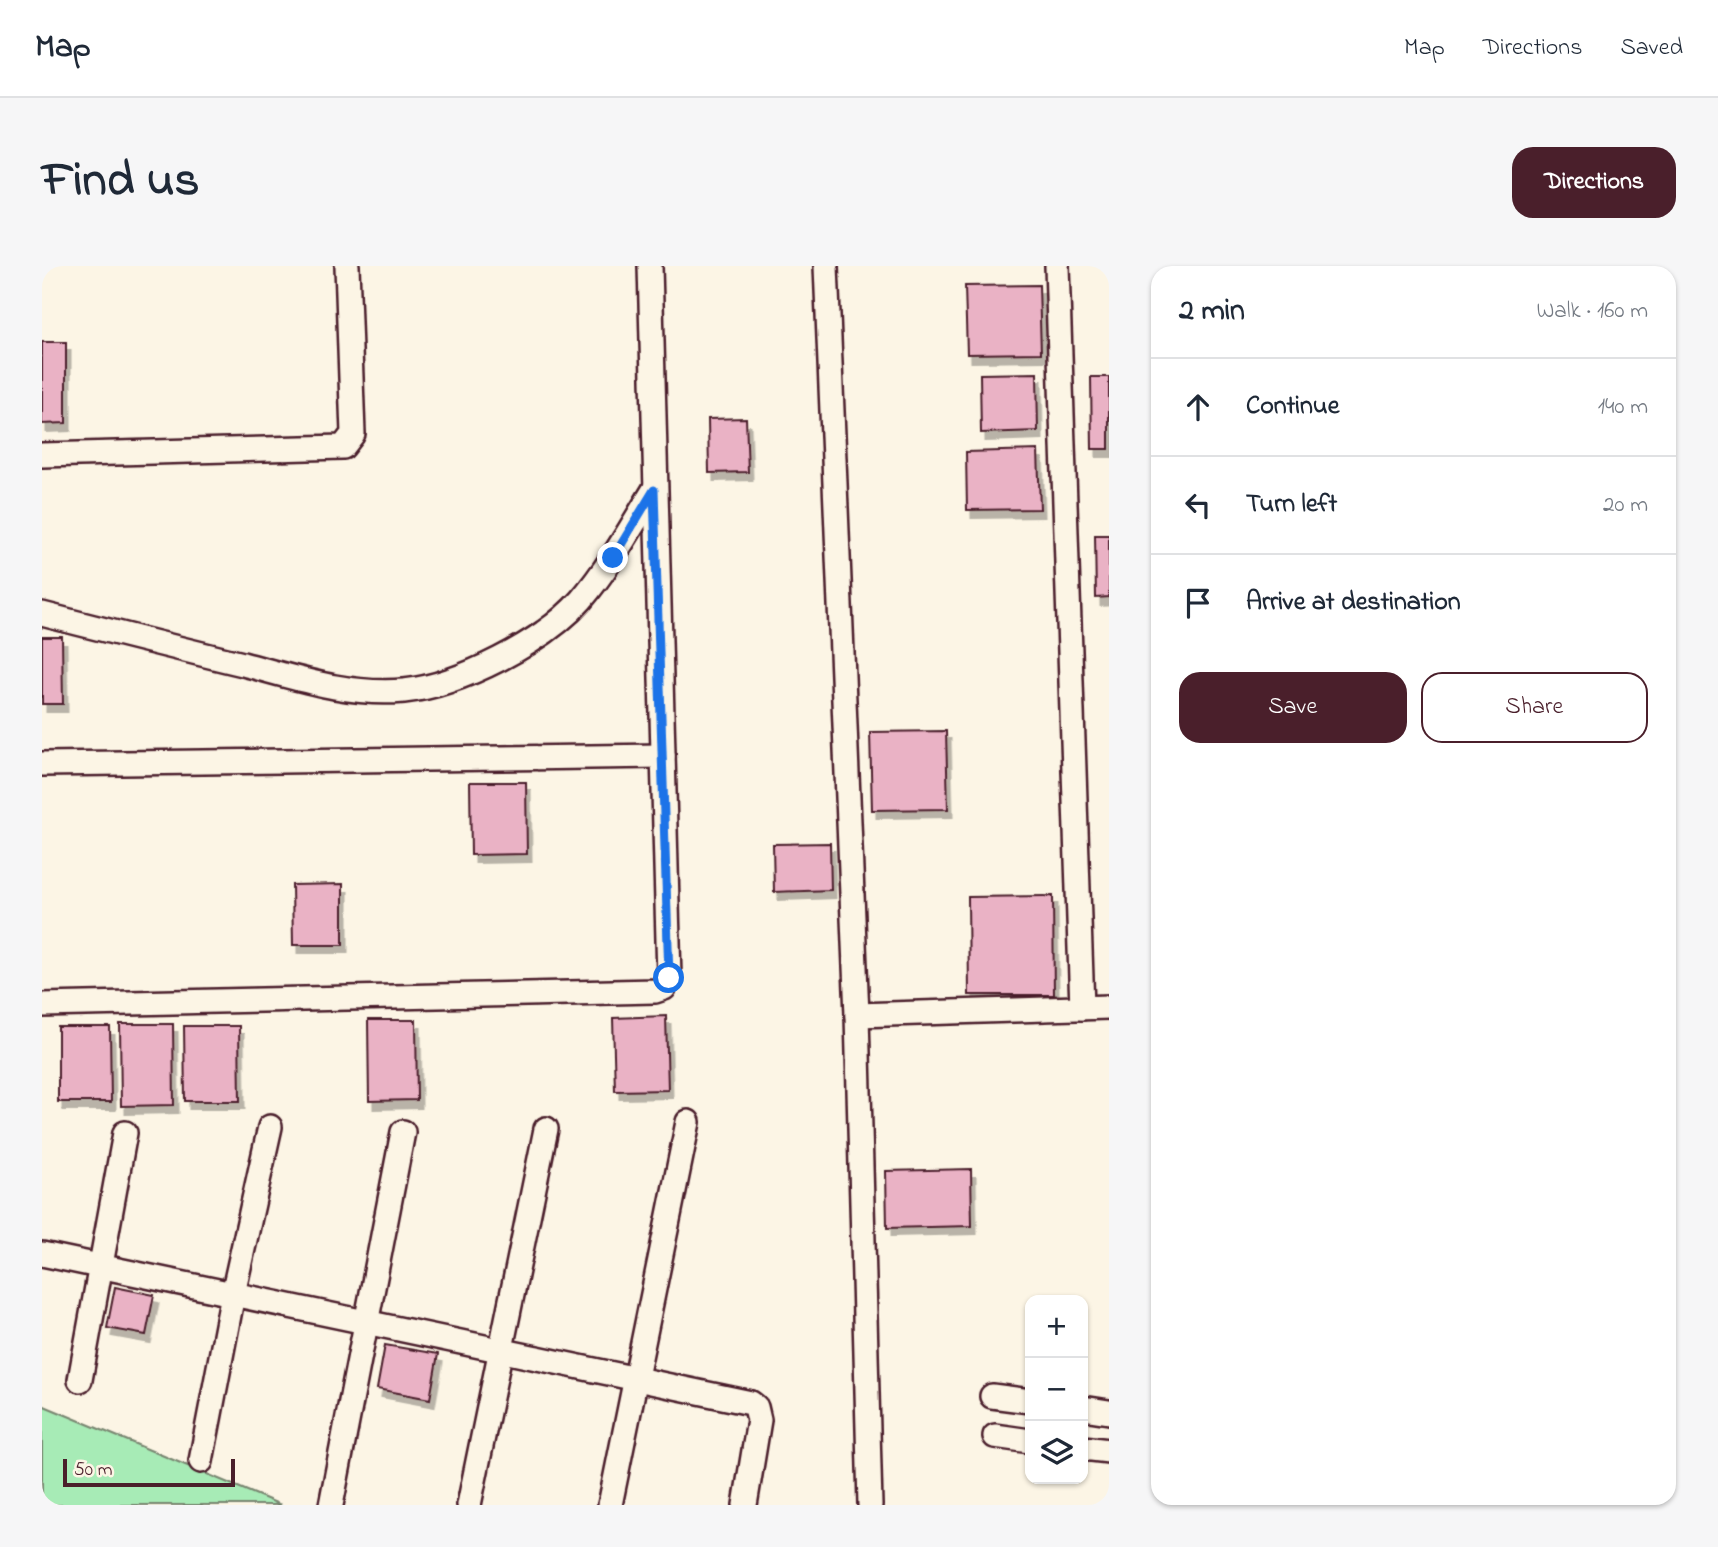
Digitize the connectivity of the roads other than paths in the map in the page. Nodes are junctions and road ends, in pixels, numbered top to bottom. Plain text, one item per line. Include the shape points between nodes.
1 (347, 266) edge
2 (650, 266) edge
3 (826, 266) edge
4 (1057, 266) edge
5 (42, 454) edge
6 (654, 490) junction
7 (42, 614) edge
8 (663, 756) junction
9 (42, 764) edge
10 (42, 1005) edge
11 (1109, 1007) edge
12 (1082, 1008) junction
13 (857, 1014) junction
14 (688, 1122) dead end
15 (270, 1127) dead end
16 (546, 1129) dead end
17 (403, 1132) dead end
18 (125, 1133) dead end
19 (42, 1254) edge
20 (100, 1266) junction
21 (233, 1294) junction
22 (367, 1322) junction
23 (499, 1350) junction
24 (637, 1379) junction
25 (80, 1380) dead end
26 (992, 1396) dead end
27 (1025, 1400) edge
28 (1088, 1409) edge
29 (1109, 1412) edge
30 (995, 1436) dead end
31 (1025, 1440) edge
32 (1088, 1449) edge
33 (1109, 1451) edge
34 (201, 1461) dead end
35 (331, 1505) edge
36 (469, 1505) edge
37 (610, 1505) edge
38 (745, 1505) edge
39 (870, 1505) edge

1 - 5 street via 353,434 343,447
2 - 6 street
3 - 13 street
4 - 12 street
6 - 7 street via 613,558 580,601 553,625 518,649 455,677 405,691 348,691
6 - 8 street
8 - 9 street
8 - 10 street via 669,978 660,990
11 - 12 street
12 - 13 street
13 - 39 street
14 - 24 street
15 - 21 street
16 - 23 street
17 - 22 street
18 - 20 street
19 - 20 street
20 - 21 street
20 - 25 street
21 - 22 street
21 - 34 street
22 - 23 street
22 - 35 street
23 - 24 street
23 - 36 street
24 - 37 street
24 - 38 street via 756,1407 759,1420
26 - 27 street
28 - 29 street
30 - 31 street
32 - 33 street

